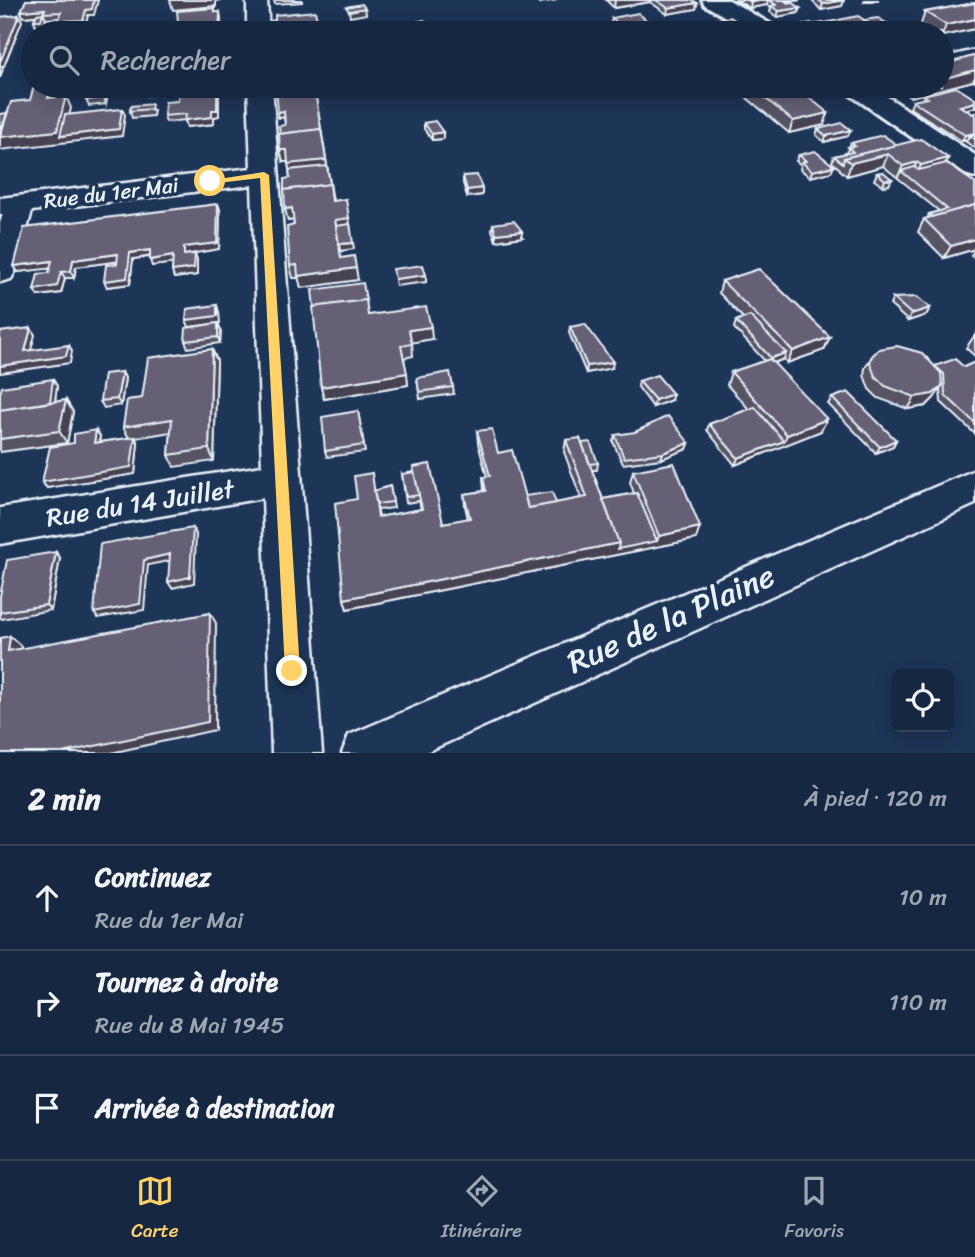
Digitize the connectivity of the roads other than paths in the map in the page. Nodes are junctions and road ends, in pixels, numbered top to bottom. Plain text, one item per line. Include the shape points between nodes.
1 (257, 0) edge
2 (713, 0) edge
3 (258, 21) edge
4 (749, 21) edge
5 (975, 53) edge
6 (954, 58) edge
7 (261, 98) edge
8 (871, 98) edge
9 (975, 169) edge
10 (264, 175) junction
11 (10, 205) edge
12 (0, 272) edge
13 (281, 479) junction
14 (975, 486) edge
15 (0, 526) edge
16 (297, 753) edge
17 (367, 753) edge

1 - 3 street
2 - 4 street
5 - 6 lane
7 - 10 street
8 - 9 street
10 - 11 street, Rue du 1er Mai
10 - 13 street
11 - 12 street
13 - 15 street, Rue du 14 Juillet
13 - 16 street
14 - 17 street, Rue de la Plaine

